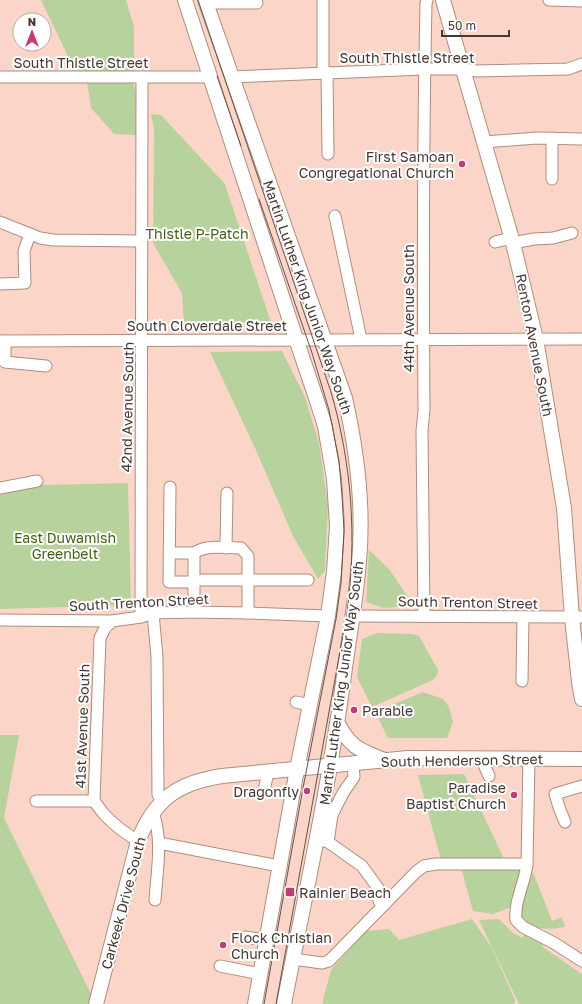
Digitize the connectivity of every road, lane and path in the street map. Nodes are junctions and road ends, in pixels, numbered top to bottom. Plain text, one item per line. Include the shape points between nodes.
1 (185, 0) edge
2 (323, 0) edge
3 (427, 0) edge
4 (443, 0) edge
5 (550, 0) edge
6 (206, 1) edge
7 (582, 1) edge
8 (257, 3) dead end
9 (582, 64) edge
10 (424, 69) junction
11 (463, 69) junction
12 (325, 72) junction
13 (142, 77) junction
14 (209, 77) junction
15 (231, 77) junction
16 (0, 78) edge
17 (552, 138) junction
18 (582, 139) edge
19 (484, 142) junction
20 (328, 154) dead end
21 (552, 179) dead end
22 (335, 216) dead end
23 (0, 222) edge
24 (572, 232) dead end
25 (30, 234) junction
26 (512, 240) junction
27 (142, 241) junction
28 (495, 242) dead end
29 (0, 284) edge
30 (296, 339) junction
31 (324, 339) junction
32 (361, 339) junction
33 (423, 339) junction
34 (536, 339) junction
35 (582, 339) edge
36 (142, 340) junction
37 (2, 341) edge
38 (46, 366) dead end
39 (37, 481) dead end
40 (170, 487) dead end
41 (0, 488) edge
42 (227, 493) dead end
43 (226, 548) junction
44 (170, 553) junction
45 (194, 553) junction
46 (202, 580) dead end
47 (248, 580) junction
48 (308, 580) dead end
49 (190, 582) dead end
50 (194, 612) junction
51 (248, 612) junction
52 (153, 613) junction
53 (328, 616) junction
54 (353, 616) junction
55 (424, 616) junction
56 (141, 617) junction
57 (523, 618) junction
58 (577, 618) edge
59 (0, 620) edge
60 (112, 621) junction
61 (578, 638) edge
62 (522, 681) dead end
63 (580, 682) edge
64 (582, 699) edge
65 (338, 724) junction
66 (481, 758) junction
67 (529, 758) junction
68 (582, 759) edge
69 (384, 760) junction
70 (353, 764) junction
71 (331, 766) junction
72 (297, 769) junction
73 (268, 772) junction
74 (489, 776) dead end
75 (582, 786) edge
76 (264, 791) dead end
77 (36, 801) dead end
78 (94, 801) junction
79 (158, 806) junction
80 (327, 814) junction
81 (565, 822) dead end
82 (323, 840) junction
83 (138, 841) junction
84 (159, 843) junction
85 (527, 864) junction
86 (280, 866) junction
87 (154, 900) dead end
88 (384, 906) junction
89 (245, 936) dead end
90 (266, 940) junction
91 (293, 959) junction
92 (582, 962) edge
93 (220, 966) dead end
94 (260, 974) junction
95 (96, 1004) edge
96 (255, 1004) edge
97 (284, 1004) edge

1 - 14 main road, Martin Luther King Junior Way South
2 - 12 street
3 - 10 street, 44th Avenue South
4 - 11 main road, Renton Avenue South
5 - 7 street
6 - 8 street
6 - 15 main road, Martin Luther King Junior Way South
9 - 11 street, South Thistle Street via 568,69 477,72
10 - 11 street, South Thistle Street
10 - 12 street, South Thistle Street
10 - 33 street, 44th Avenue South
11 - 19 main road, Renton Avenue South
12 - 15 street, South Thistle Street
12 - 20 street
13 - 14 street, South Thistle Street
13 - 16 street, South Thistle Street
13 - 27 street, 42nd Avenue South
14 - 30 main road, Martin Luther King Junior Way South
15 - 31 main road, Martin Luther King Junior Way South
17 - 18 street
17 - 19 street
17 - 21 street
19 - 26 main road, Renton Avenue South
22 - 32 street
23 - 25 street
24 - 26 street via 553,238
25 - 27 street via 63,241
25 - 29 street via 24,251 25,283
26 - 28 street
26 - 34 main road, Renton Avenue South
27 - 36 street, 42nd Avenue South
30 - 31 street, South Cloverdale Street
30 - 36 street, South Cloverdale Street
30 - 53 main road, Martin Luther King Junior Way South via 325,426 331,453 337,526
31 - 32 street, South Cloverdale Street
31 - 54 main road, Martin Luther King Junior Way South via 345,398 358,473 359,559
32 - 33 street, South Cloverdale Street
33 - 34 street, South Cloverdale Street
33 - 55 street, 44th Avenue South
34 - 35 street, South Cloverdale Street
34 - 58 main road, Renton Avenue South via 564,508
36 - 37 street, South Cloverdale Street
36 - 56 street, 42nd Avenue South
37 - 38 street via 4,362
39 - 41 street
40 - 44 street
42 - 43 street
43 - 45 street via 201,548
43 - 47 street via 241,548 248,556
44 - 45 street
44 - 49 street via 169,582
45 - 50 street
46 - 47 street
47 - 48 street
47 - 51 street
50 - 51 street, South Trenton Street
50 - 52 street, South Trenton Street
51 - 53 street, South Trenton Street
52 - 56 street, South Trenton Street
52 - 79 street via 157,657
53 - 72 main road, Martin Luther King Junior Way South via 303,703
54 - 55 street, South Trenton Street
54 - 65 main road, Martin Luther King Junior Way South
55 - 57 street, South Trenton Street
56 - 60 street, South Trenton Street
57 - 58 street, South Trenton Street via 547,623
57 - 62 street
58 - 61 main road, Renton Avenue South
59 - 60 street, South Trenton Street
60 - 78 street, 41st Avenue South via 100,638
61 - 63 main road, Renton Avenue South
63 - 64 main road, Renton Avenue South
65 - 69 main road via 355,747
65 - 71 main road, Martin Luther King Junior Way South
66 - 67 main road, South Henderson Street
66 - 69 main road, South Henderson Street
66 - 74 street
67 - 68 main road, South Henderson Street
67 - 85 street via 524,827
69 - 70 main road, South Henderson Street
70 - 71 main road, South Henderson Street
70 - 80 street via 354,777
71 - 72 main road, South Henderson Street
71 - 80 main road, Martin Luther King Junior Way South
72 - 73 main road, South Henderson Street
72 - 86 main road, Martin Luther King Junior Way South
73 - 76 street
73 - 79 main road, South Henderson Street via 206,778 186,785
75 - 81 street via 555,794
77 - 78 street
78 - 83 street, 41st Avenue South via 112,822
79 - 83 main road, Carkeek Drive South via 145,823
79 - 84 street via 156,820
80 - 82 main road, Martin Luther King Junior Way South
82 - 88 street via 362,866 378,888 379,901
82 - 91 main road, Martin Luther King Junior Way South via 306,917
83 - 95 main road, Carkeek Drive South
84 - 86 street
84 - 87 street
85 - 88 street via 424,866
85 - 92 street via 516,906 516,920 523,927 554,943
86 - 90 main road, Martin Luther King Junior Way South
88 - 91 street via 329,961 322,963
89 - 90 street
90 - 94 main road, Martin Luther King Junior Way South
91 - 97 main road, Martin Luther King Junior Way South
93 - 94 street
94 - 96 main road, Martin Luther King Junior Way South

